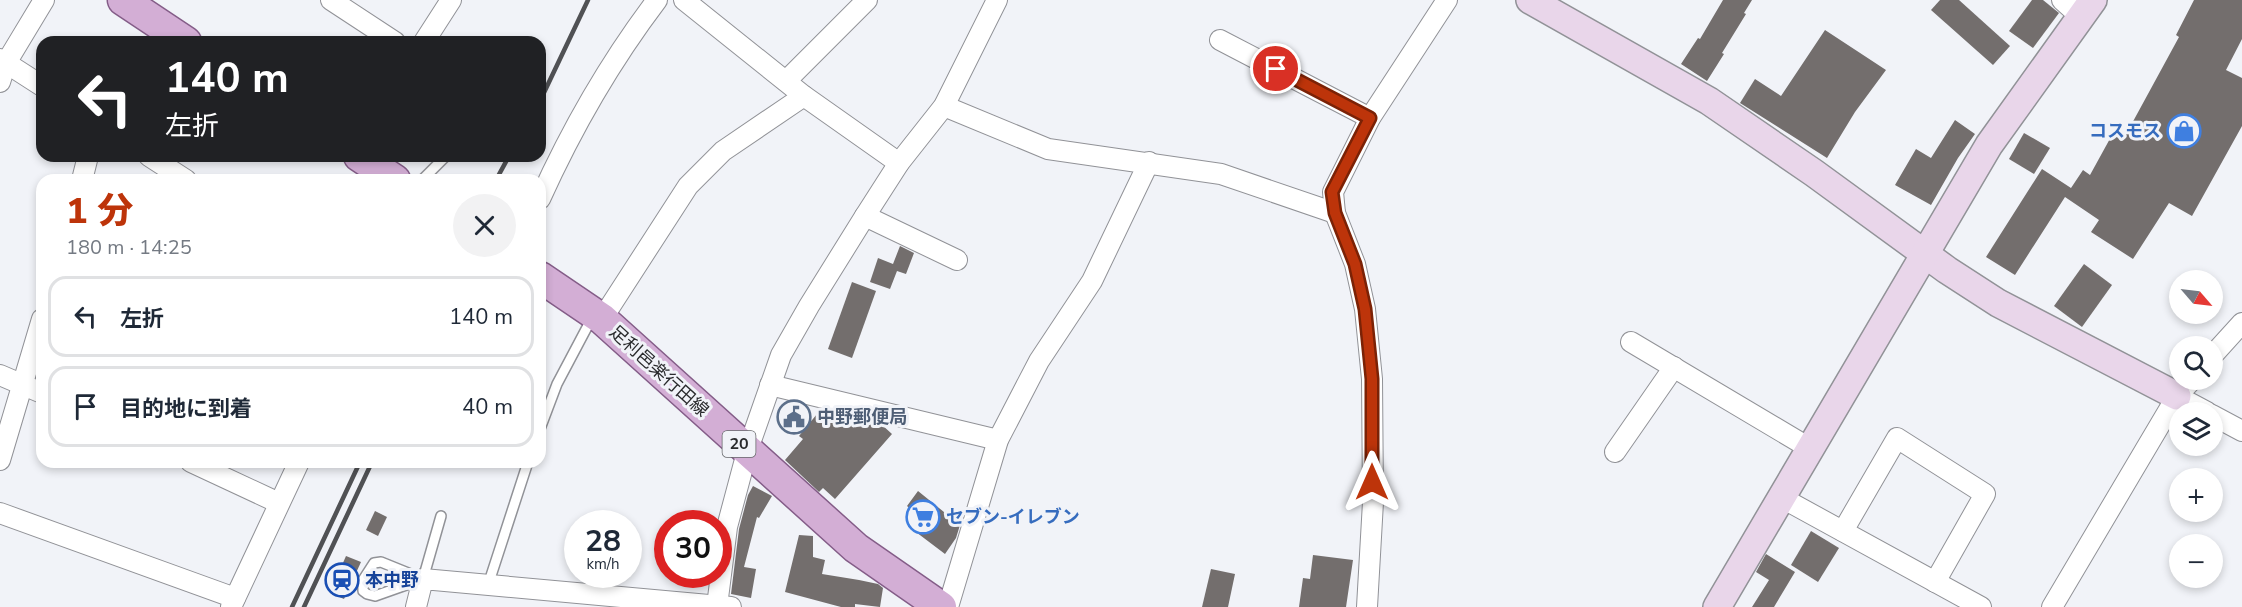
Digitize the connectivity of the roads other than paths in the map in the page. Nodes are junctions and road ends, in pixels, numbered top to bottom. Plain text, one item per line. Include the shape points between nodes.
1 (44, 0) edge
2 (123, 0) edge
3 (331, 0) edge
4 (451, 0) edge
5 (657, 0) edge
6 (684, 0) edge
7 (867, 0) edge
8 (997, 0) edge
9 (1448, 0) edge
10 (1530, 0) edge
11 (2079, 6) edge
12 (177, 36) edge
13 (386, 36) edge
14 (428, 36) edge
15 (1220, 40) dead end
16 (3, 61) edge
17 (786, 81) junction
18 (0, 82) edge
19 (36, 82) edge
20 (804, 96) junction
21 (944, 106) junction
22 (1370, 118) junction
23 (158, 162) edge
24 (368, 162) edge
25 (440, 162) edge
26 (1149, 162) junction
27 (899, 164) junction
28 (177, 174) edge
29 (386, 174) edge
30 (428, 174) edge
31 (546, 186) edge
32 (1335, 213) junction
33 (865, 216) junction
34 (1924, 254) junction
35 (957, 260) dead end
36 (546, 281) edge
37 (598, 316) junction
38 (2242, 323) edge
39 (36, 340) edge
40 (1631, 342) dead end
41 (2223, 344) edge
42 (1674, 367) junction
43 (0, 375) edge
44 (2169, 381) edge
45 (23, 384) junction
46 (771, 385) junction
47 (36, 390) edge
48 (2184, 390) edge
49 (2187, 390) edge
50 (2198, 402) edge
51 (546, 413) edge
52 (2223, 422) edge
53 (2242, 431) edge
54 (998, 440) junction
55 (1811, 449) junction
56 (747, 452) junction
57 (1615, 452) dead end
58 (0, 460) edge
59 (215, 468) edge
60 (296, 468) edge
61 (526, 468) edge
62 (1782, 498) junction
63 (279, 503) junction
64 (0, 513) edge
65 (441, 516) dead end
66 (1843, 531) junction
67 (423, 579) junction
68 (1935, 582) junction
69 (488, 585) junction
70 (233, 603) edge
71 (416, 607) edge
72 (725, 607) edge
73 (941, 607) edge
74 (948, 607) edge
75 (1367, 607) edge
76 (1717, 607) edge
77 (1981, 607) edge
78 (2052, 607) edge

1 - 16 street
2 - 12 main road
3 - 13 street
4 - 14 street
5 - 31 street via 602,79
6 - 17 street
7 - 17 street
8 - 21 street
9 - 22 street
10 - 34 street via 1709,100
11 - 34 street
15 - 22 street
16 - 18 street
16 - 19 street
17 - 20 street
20 - 27 street
20 - 37 street via 723,151 688,186
21 - 26 street via 1048,149
21 - 27 street
22 - 32 street via 1332,192
23 - 28 street
24 - 29 main road
25 - 30 lane
26 - 32 street via 1221,174
26 - 54 street via 1092,281 1039,361
27 - 33 street
32 - 75 street via 1355,264 1365,309 1372,379
33 - 35 street
33 - 46 street via 792,336
34 - 44 street via 1998,303
34 - 55 street
36 - 37 main road, 足利邑楽行田線 / 20
37 - 51 lane via 557,384
37 - 56 main road, 足利邑楽行田線 / 20
38 - 41 street
39 - 45 street
40 - 42 street
42 - 55 street
42 - 57 street
43 - 45 street
45 - 47 street
45 - 58 street
46 - 54 street
46 - 56 street
48 - 78 street
49 - 50 street
52 - 53 street
54 - 74 street
55 - 62 street
56 - 72 street via 720,568
56 - 73 main road, 足利邑楽行田線 / 20 via 856,548
59 - 63 street
60 - 63 street
61 - 69 lane
62 - 66 street
62 - 76 street
63 - 70 street
64 - 70 street
65 - 67 lane
66 - 68 street
66 - 68 street via 1897,438 1984,494
67 - 67 lane via 375,596 362,587 374,563 381,562
67 - 69 street
67 - 71 street
68 - 77 street
69 - 72 street

